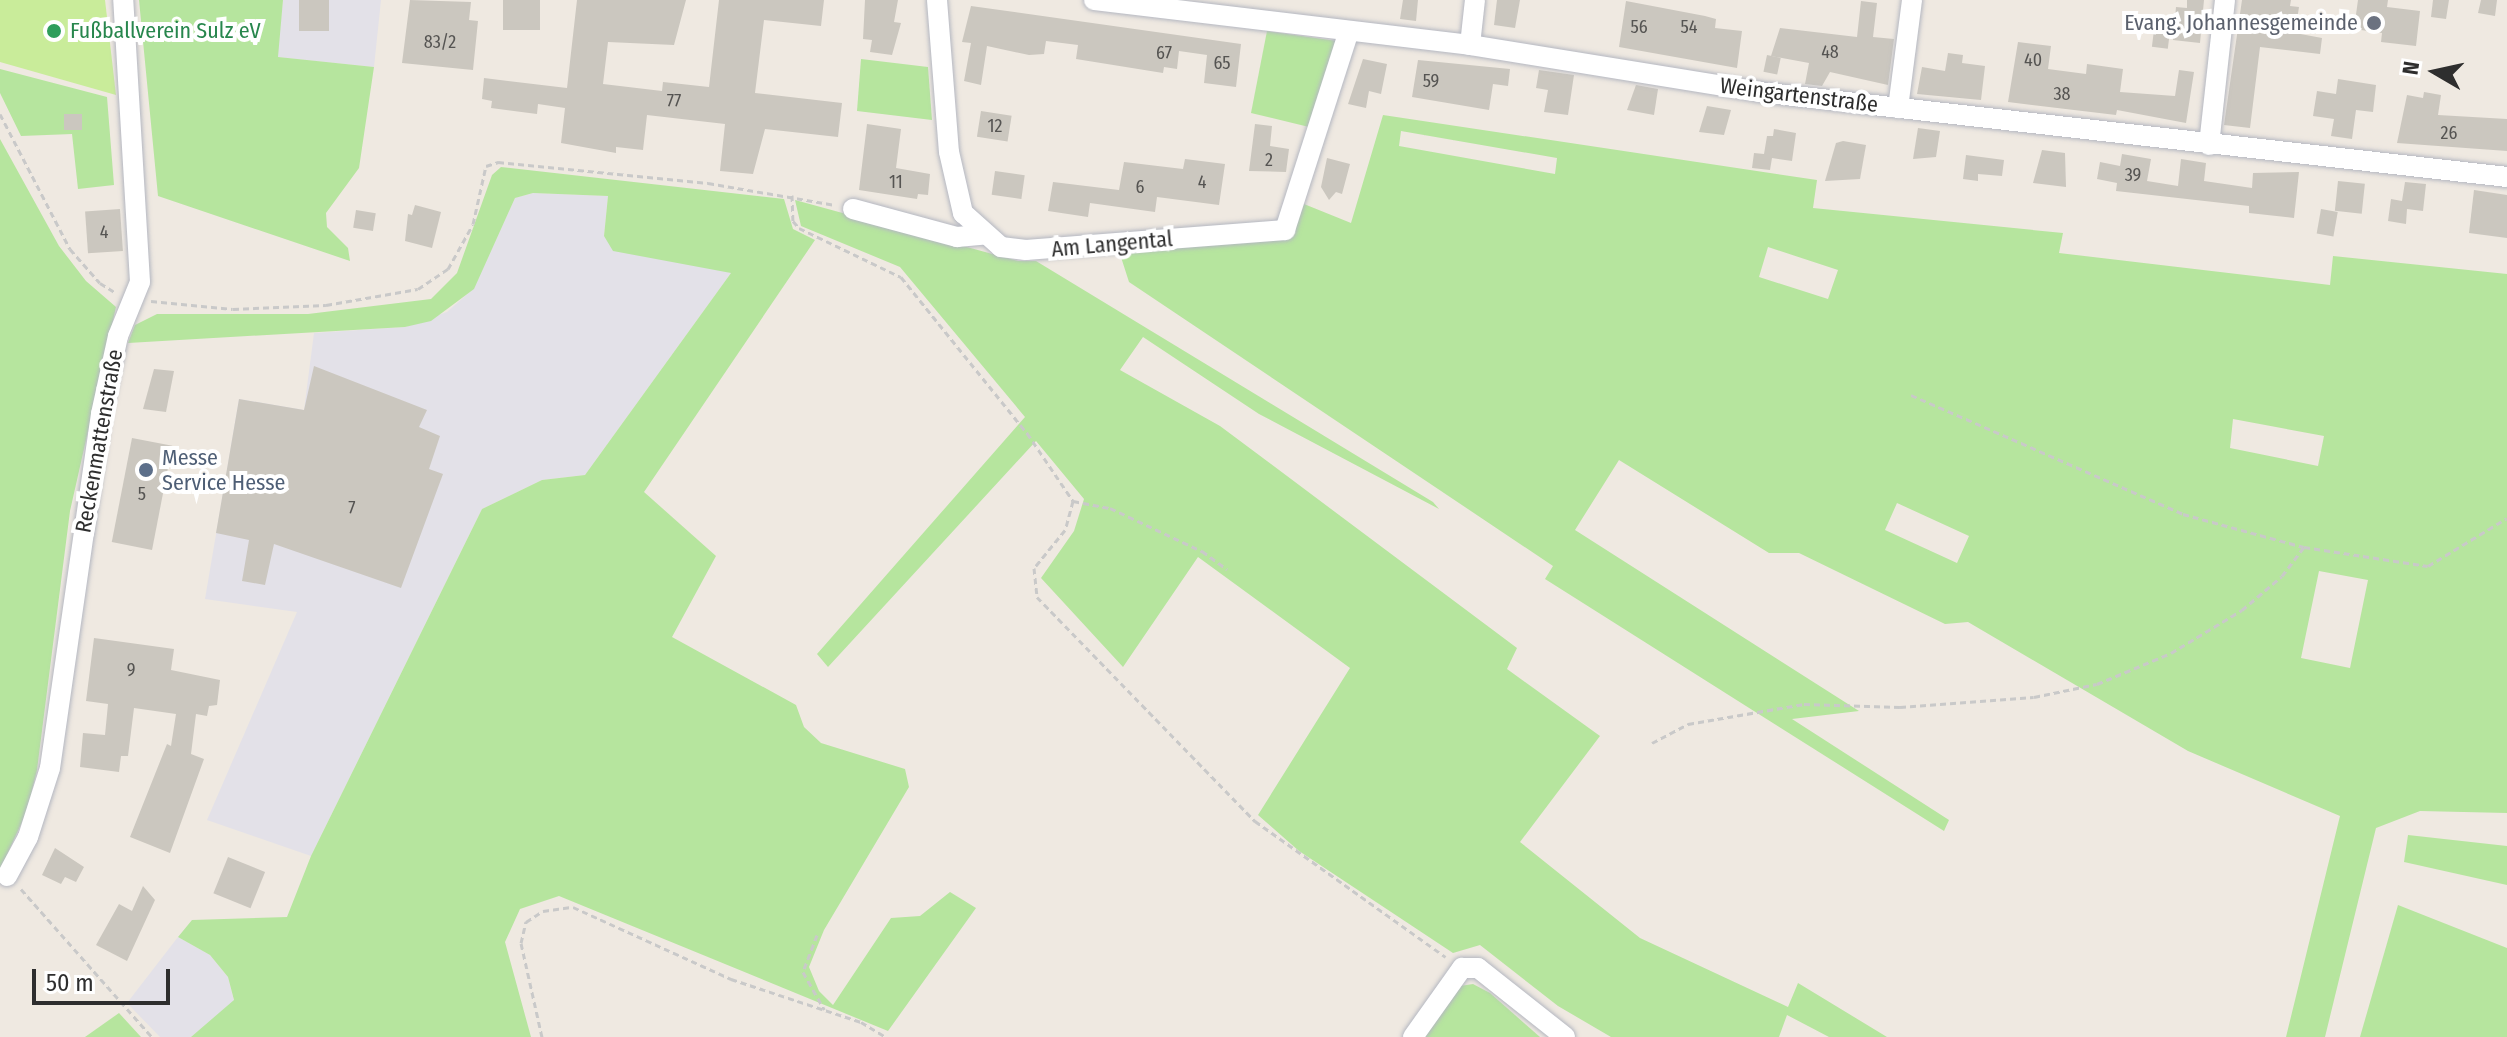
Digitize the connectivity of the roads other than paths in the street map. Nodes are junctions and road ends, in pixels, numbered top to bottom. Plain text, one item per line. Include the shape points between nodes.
1 (123, 0) edge
2 (937, 0) edge
3 (1094, 0) edge
4 (1475, 0) edge
5 (1912, 0) edge
6 (2225, 0) edge
7 (1348, 34) junction
8 (1470, 45) junction
9 (1898, 108) junction
10 (2209, 145) junction
11 (2507, 177) edge
12 (853, 209) road end
13 (982, 235) junction
14 (7, 876) road end
15 (1413, 1037) edge
16 (1565, 1037) edge

1 - 14 street, Reckenmattenstraße via 142,261 137,300 118,336 101,414 50,768 28,837
2 - 13 street via 956,192 963,213
3 - 7 street, Weingartenstraße
4 - 8 street
5 - 9 street
6 - 10 street
7 - 8 street, Weingartenstraße
7 - 13 street, Am Langental via 1285,230 1026,250 1001,247
8 - 9 street, Weingartenstraße via 1759,92
9 - 10 street, Weingartenstraße
10 - 11 street, Weingartenstraße
12 - 13 street via 957,237
15 - 16 street via 1462,968 1478,968 1502,982

